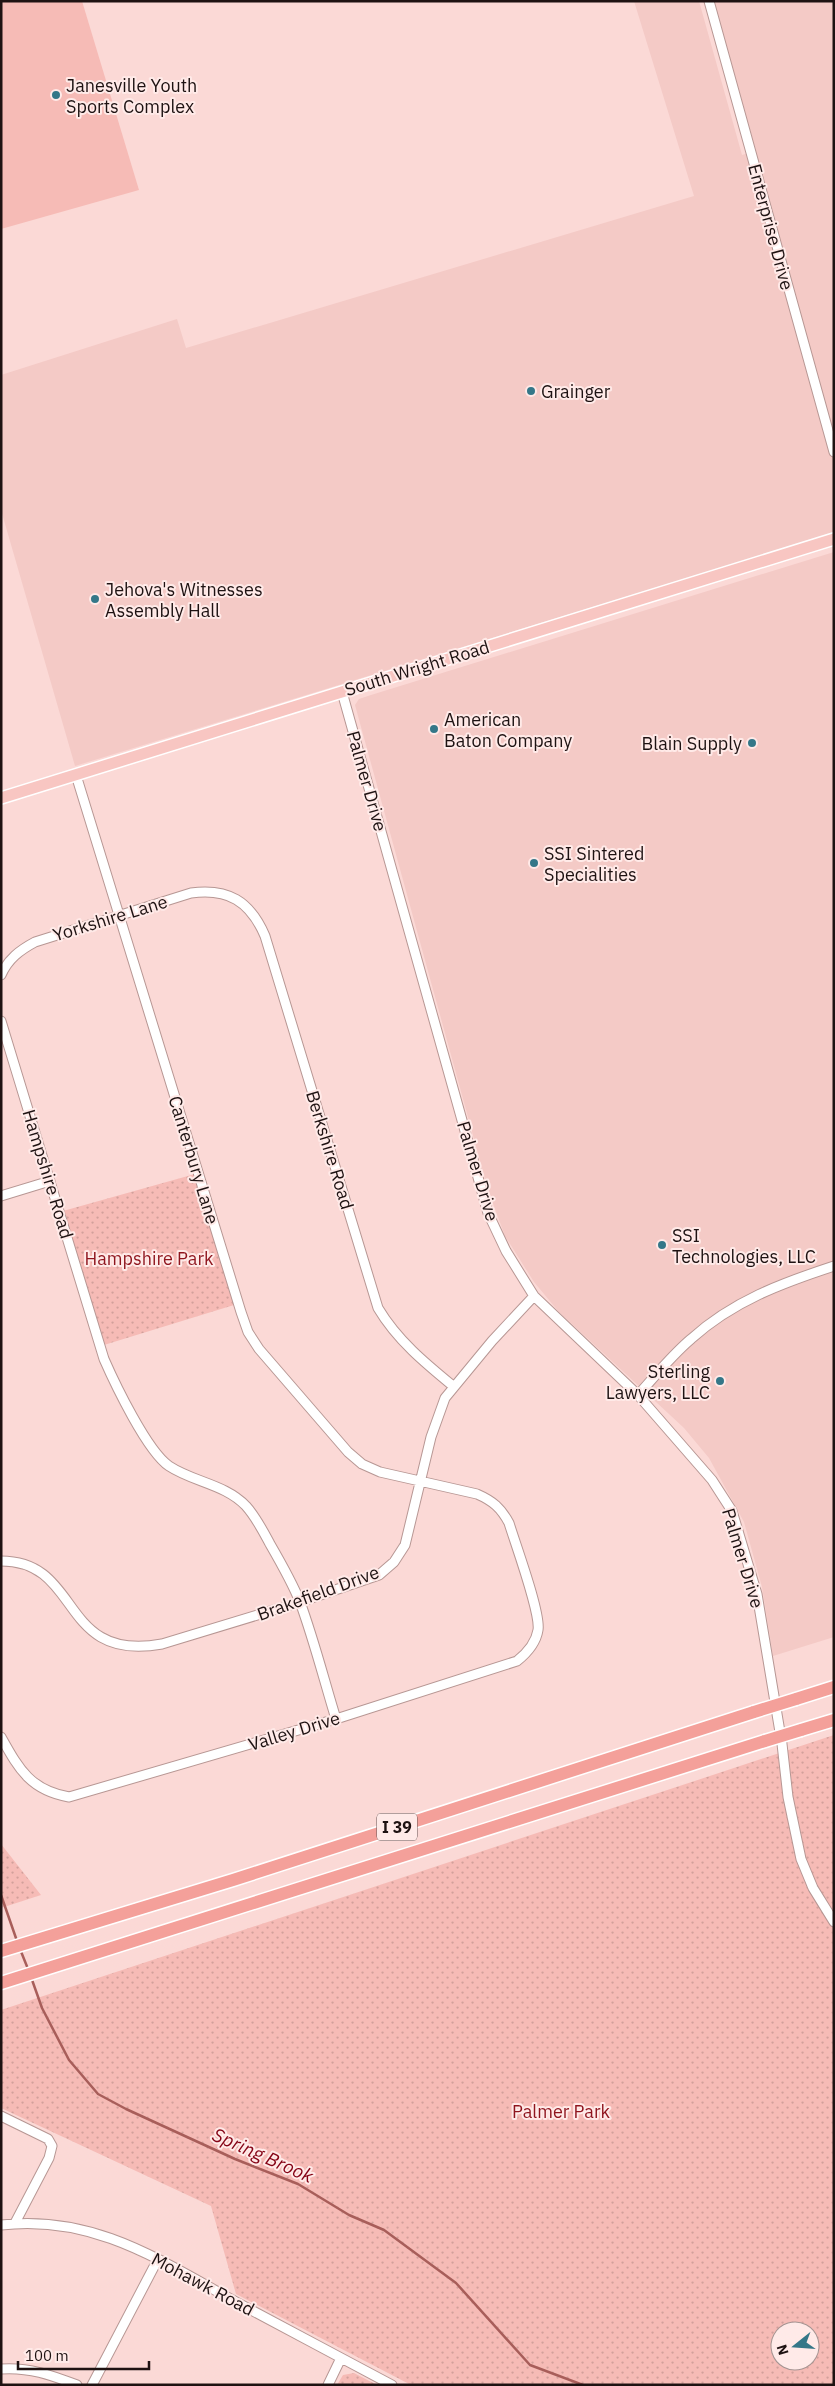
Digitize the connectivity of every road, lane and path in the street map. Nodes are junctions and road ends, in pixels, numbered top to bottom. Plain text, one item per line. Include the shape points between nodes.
1 (709, 1) edge
2 (834, 452) edge
3 (834, 539) edge
4 (342, 692) junction
5 (76, 775) junction
6 (1, 798) edge
7 (233, 897) joint
8 (119, 916) junction
9 (1, 974) edge
10 (1, 1021) edge
11 (50, 1181) junction
12 (1, 1196) edge
13 (834, 1266) edge
14 (534, 1296) junction
15 (453, 1386) junction
16 (638, 1395) junction
17 (420, 1482) junction
18 (1, 1561) edge
19 (300, 1602) junction
20 (534, 1642) joint
21 (834, 1687) edge
22 (336, 1719) junction
23 (834, 1720) edge
24 (1, 1737) edge
25 (834, 1922) edge
26 (1, 1951) edge
27 (1, 1983) edge
28 (1, 2116) edge
29 (15, 2223) junction
30 (1, 2225) edge
31 (158, 2259) junction
32 (341, 2358) junction
33 (1, 2369) edge
34 (77, 2385) edge
35 (92, 2385) edge
36 (328, 2385) edge
37 (392, 2385) edge

1 - 2 street, Enterprise Drive
3 - 4 main road, South Wright Road
4 - 5 main road, South Wright Road
4 - 14 street, Palmer Drive via 488,1213 506,1251
5 - 6 main road, South Wright Road
5 - 8 street, Canterbury Lane
7 - 8 street, Yorkshire Lane via 209,891 191,893
7 - 15 street, Berkshire Road via 250,910 265,936 378,1308 399,1337
8 - 9 street, Yorkshire Lane via 35,942 10,960
8 - 17 street, Canterbury Lane via 248,1332 348,1452 362,1464 380,1472
10 - 11 street, Hampshire Road
11 - 12 street
11 - 19 street, Hampshire Road via 104,1359 145,1436 168,1466 232,1494 246,1506
13 - 16 street via 777,1285 733,1307 691,1339
14 - 15 street, Brakefield Drive
14 - 16 street, Palmer Drive
15 - 17 street, Brakefield Drive via 434,1429
16 - 25 street, Palmer Drive via 706,1473 732,1510 757,1594 788,1797 801,1859 813,1888
17 - 19 street, Brakefield Drive via 405,1545 394,1562 379,1575
17 - 20 street, Canterbury Lane via 477,1494 502,1510 509,1522 539,1622
18 - 19 street, Brakefield Drive via 16,1561 48,1577 84,1625 100,1638 119,1646 141,1648 162,1644
19 - 22 street, Hampshire Road
20 - 22 street, Valley Drive via 517,1661
21 - 26 highway, I 39, bridge
22 - 24 street, Valley Drive via 69,1797 46,1791 25,1775
23 - 27 highway, I 39, bridge
28 - 29 street via 48,2139 52,2146
29 - 30 street, Mohawk Road
29 - 31 street, Mohawk Road via 57,2224 85,2229
31 - 32 street, Mohawk Road
31 - 35 street
32 - 36 street
32 - 37 street, Mohawk Road
33 - 34 street via 43,2372

